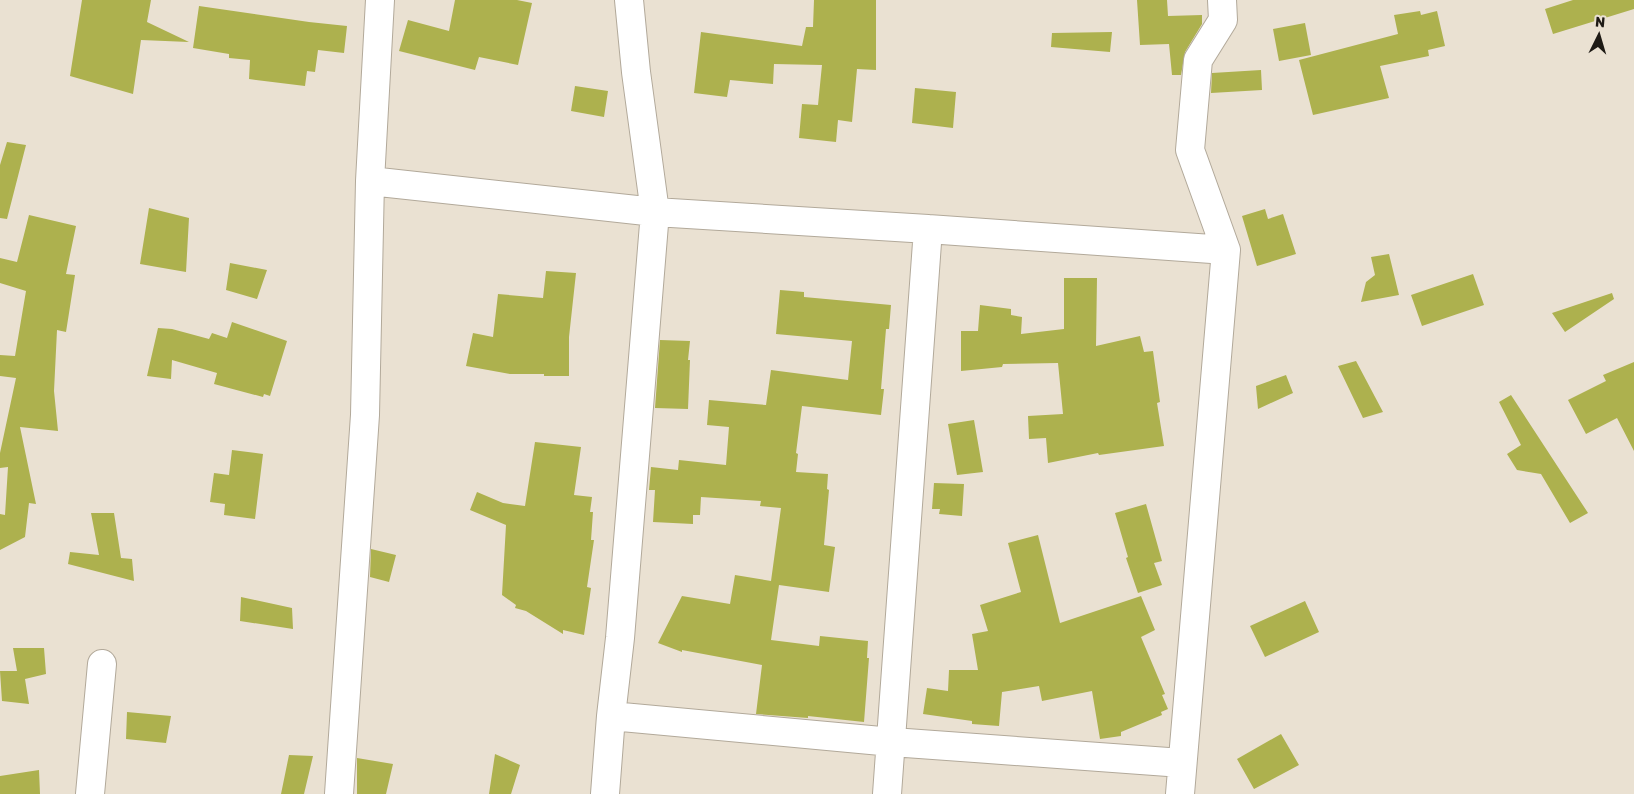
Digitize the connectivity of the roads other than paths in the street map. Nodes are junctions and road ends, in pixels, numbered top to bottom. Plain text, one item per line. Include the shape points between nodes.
1 (380, 0) edge
2 (629, 0) edge
3 (1222, 0) edge
4 (370, 181) junction
5 (655, 212) junction
6 (928, 229) junction
7 (1226, 250) junction
8 (102, 664) dead end
9 (611, 716) junction
10 (892, 742) junction
11 (1182, 763) junction
12 (90, 794) edge
13 (339, 794) edge
14 (605, 794) edge
15 (887, 794) edge
16 (1180, 794) edge

1 - 4 street
2 - 5 street
3 - 7 street via 1223,20 1198,60 1190,150
4 - 5 street
4 - 13 street via 365,415
5 - 6 street
5 - 9 street
6 - 7 street
6 - 10 street
7 - 11 street
8 - 12 street
9 - 10 street
9 - 14 street
10 - 11 street
10 - 15 street
11 - 16 street

